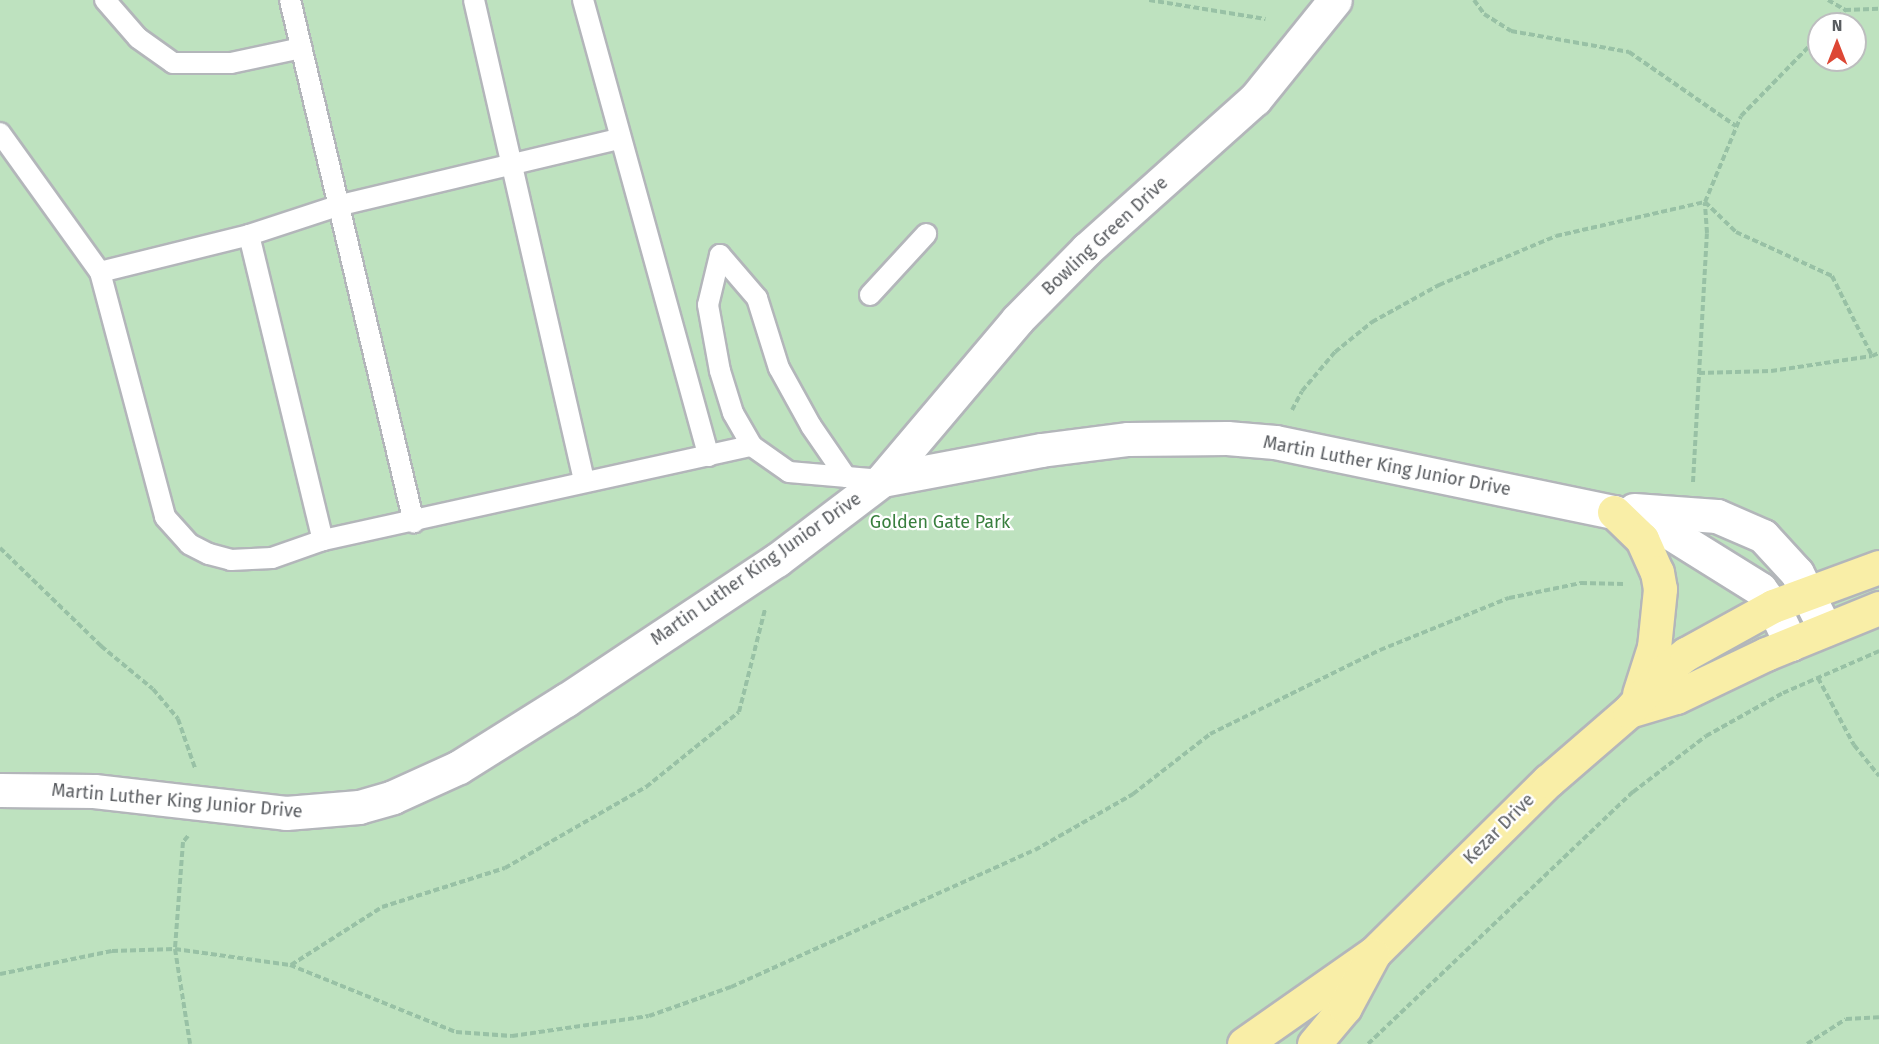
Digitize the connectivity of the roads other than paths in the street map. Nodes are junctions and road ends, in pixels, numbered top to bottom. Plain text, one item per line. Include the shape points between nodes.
1 (105, 0) edge
2 (290, 0) edge
3 (474, 0) edge
4 (583, 0) edge
5 (1335, 0) edge
6 (302, 48) junction
7 (0, 134) edge
8 (619, 139) junction
9 (510, 163) junction
10 (337, 206) junction
11 (926, 234) dead end
12 (249, 235) junction
13 (100, 272) junction
14 (870, 295) dead end
15 (752, 447) junction
16 (710, 456) junction
17 (846, 477) junction
18 (882, 480) junction
19 (584, 481) junction
20 (1614, 512) junction
21 (414, 523) junction
22 (323, 540) junction
23 (1879, 567) edge
24 (1808, 593) junction
25 (1773, 606) junction
26 (1879, 608) edge
27 (1825, 629) junction
28 (1791, 644) junction
29 (1629, 711) junction
30 (0, 790) edge
31 (1374, 953) junction
32 (1244, 1044) edge
33 (1314, 1044) edge

1 - 6 lane via 138,38 173,63 224,64
2 - 6 lane
3 - 9 lane
4 - 8 lane
5 - 18 street, Bowling Green Drive via 1255,99 1087,249 1017,320
6 - 10 lane
7 - 13 lane
8 - 9 lane
8 - 16 lane
9 - 10 lane
9 - 19 lane
10 - 12 lane
10 - 21 lane
11 - 14 lane
12 - 13 lane
12 - 22 lane
13 - 22 lane via 165,517 176,531 189,544 231,560 272,558
15 - 16 lane
15 - 17 lane via 789,472
15 - 17 lane via 734,413 720,371 708,305 720,255 757,298 779,368 815,433
16 - 19 lane
17 - 18 lane
18 - 20 street, Martin Luther King Junior Drive via 1106,441 1177,437 1275,442
18 - 30 street, Martin Luther King Junior Drive via 777,560 490,749 427,783 360,807 286,813 104,792
19 - 21 lane
20 - 24 street, Martin Luther King Junior Drive via 1691,512 1740,523 1778,548
20 - 25 street, Martin Luther King Junior Drive via 1667,531 1737,572 1760,589
20 - 29 main road via 1642,539 1660,589 1654,648
21 - 22 lane
23 - 24 main road, Kezar Drive
24 - 25 main road, Kezar Drive
24 - 27 street, Martin Luther King Junior Drive
25 - 28 street, Martin Luther King Junior Drive
25 - 29 main road, Kezar Drive via 1686,654
26 - 27 main road, Kezar Drive
27 - 28 main road, Kezar Drive
28 - 29 main road, Kezar Drive via 1676,697
29 - 31 main road, Kezar Drive via 1548,781
31 - 32 main road, Kezar Drive
31 - 33 main road, Kezar Drive via 1345,1007

